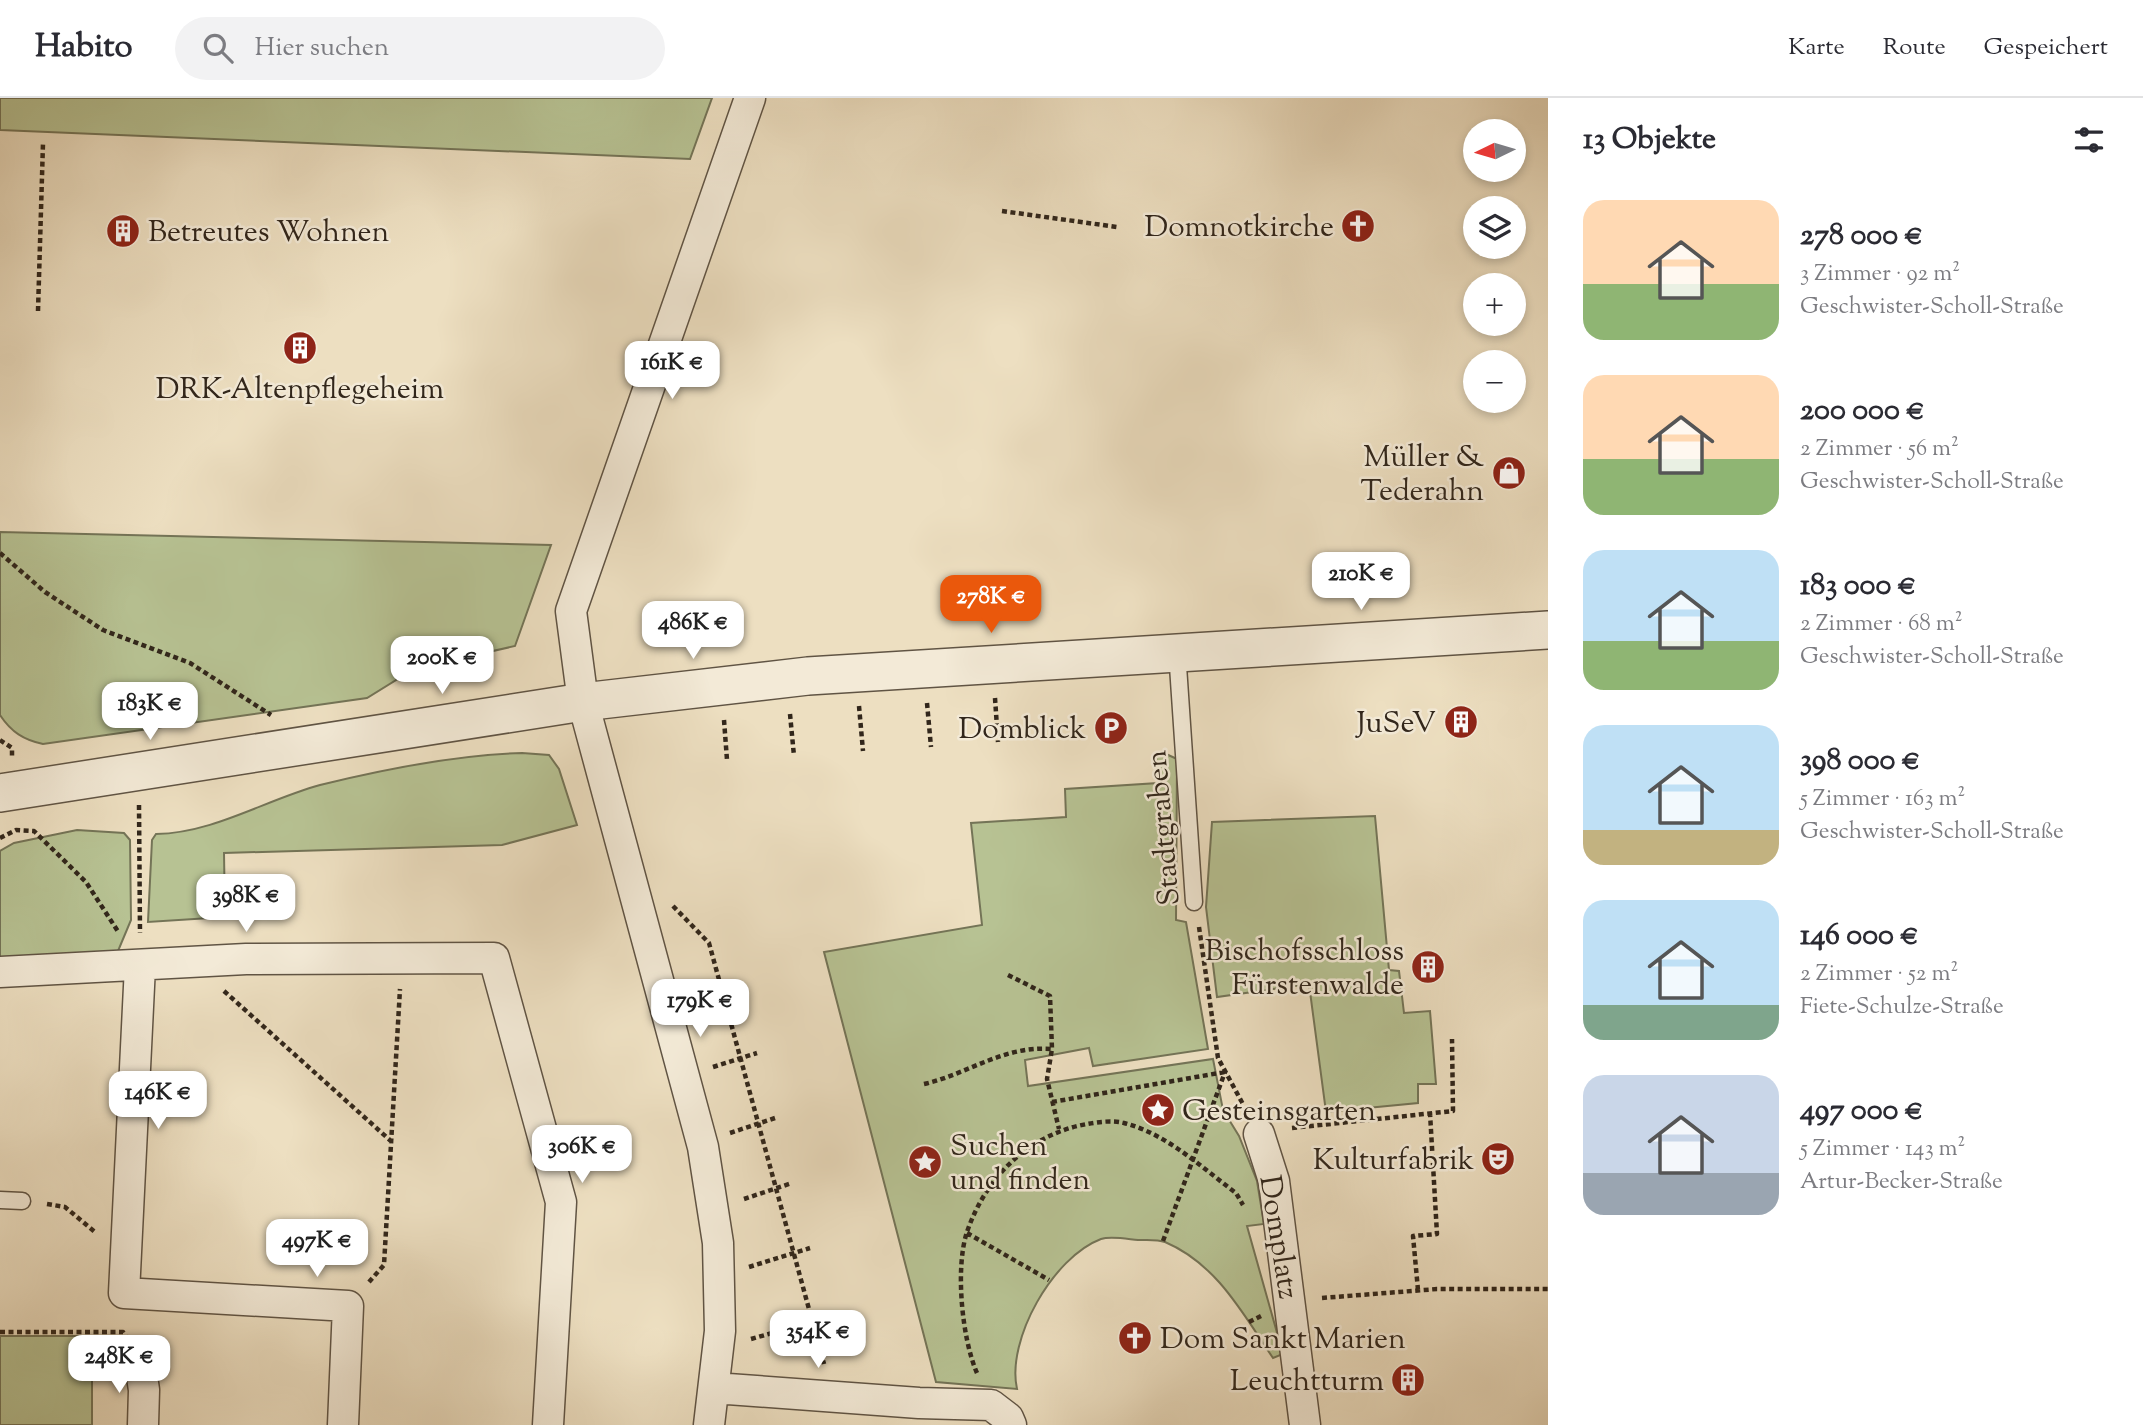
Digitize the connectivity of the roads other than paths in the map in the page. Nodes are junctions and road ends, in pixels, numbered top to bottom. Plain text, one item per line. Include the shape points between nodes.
1 (750, 98) edge
2 (1548, 631) edge
3 (1177, 651) junction
4 (583, 702) junction
5 (0, 793) edge
6 (1194, 902) road end
7 (140, 966) junction
8 (0, 972) edge
9 (1259, 1134) road end
10 (0, 1200) edge
11 (22, 1201) road end
12 (140, 1363) road end
13 (714, 1388) junction
14 (1001, 1415) edge
15 (143, 1425) edge
16 (343, 1425) edge
17 (548, 1425) edge
18 (709, 1425) edge
19 (1305, 1425) edge

1 - 4 street via 571,611
2 - 3 street
3 - 4 street via 808,676
3 - 6 lane, Stadtgraben
4 - 5 street
4 - 13 street via 703,1147 718,1243 720,1331
7 - 8 street
7 - 16 street via 124,1293 348,1306
7 - 17 street via 494,958 561,1202
9 - 19 street, Domplatz via 1276,1195
10 - 11 lane
12 - 15 street
13 - 14 street via 919,1403
13 - 18 street

